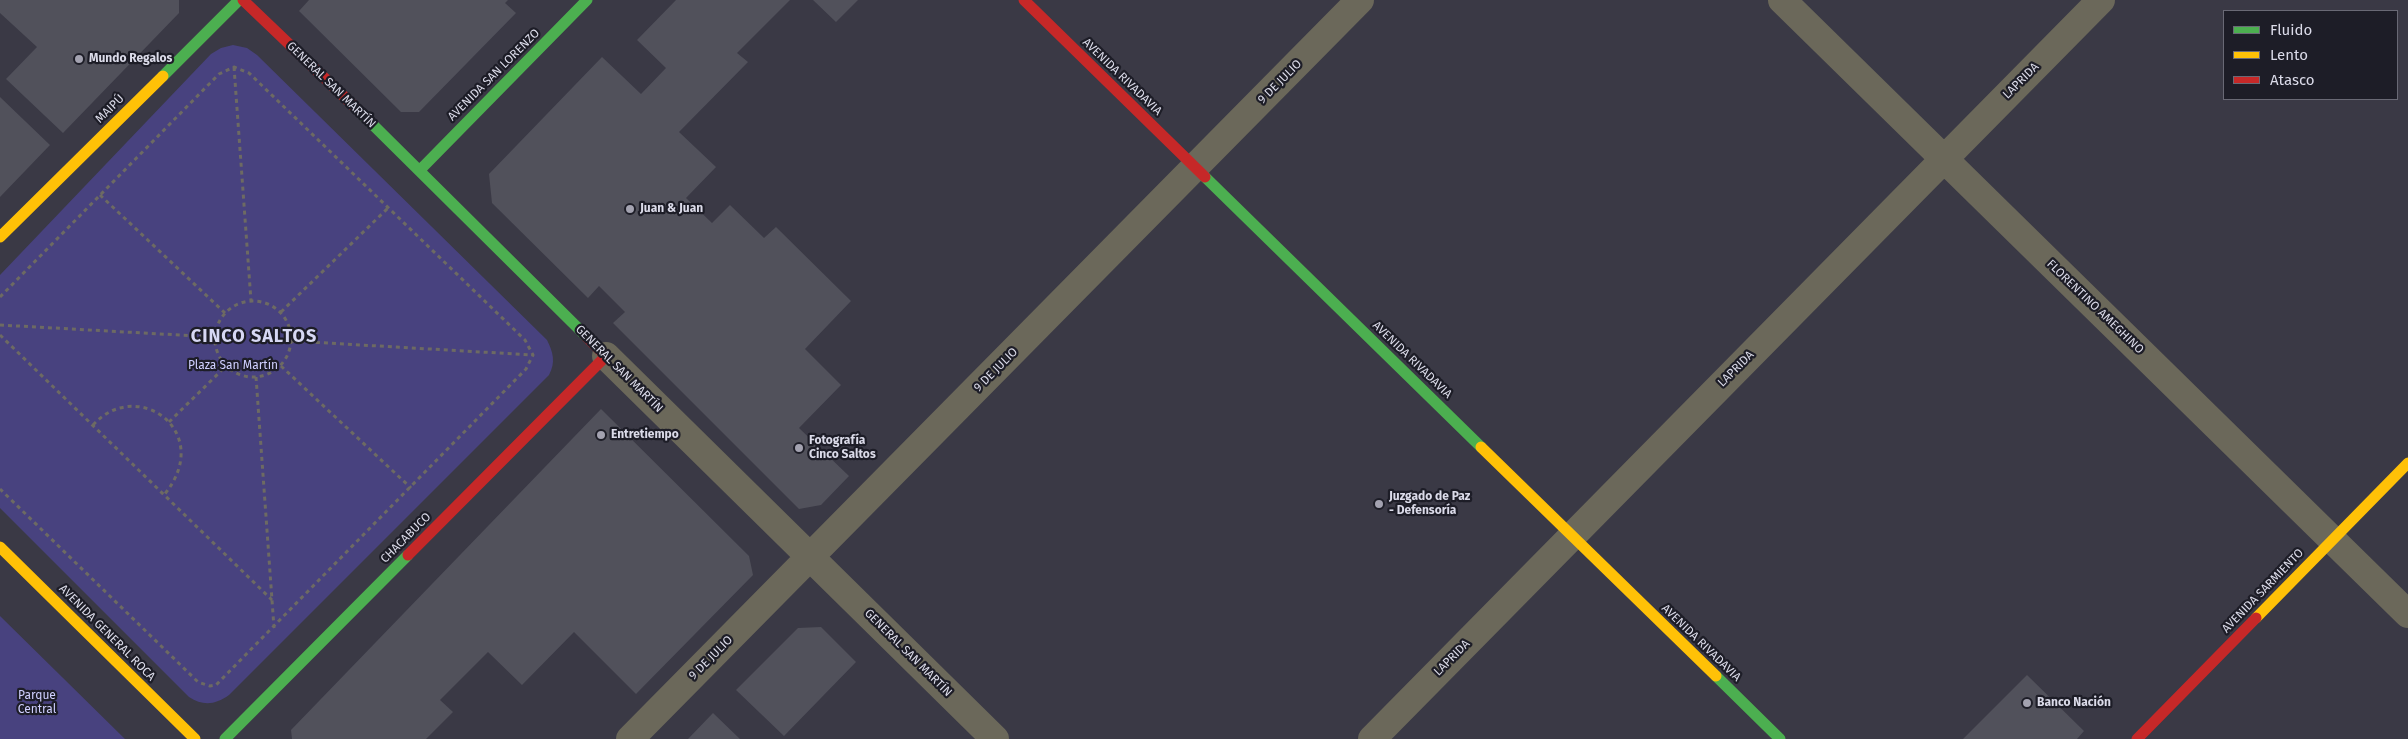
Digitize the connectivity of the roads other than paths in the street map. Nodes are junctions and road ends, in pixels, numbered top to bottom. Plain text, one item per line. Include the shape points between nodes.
1 (239, 0) edge
2 (243, 0) edge
3 (587, 0) edge
4 (1024, 0) edge
5 (1360, 0) edge
6 (1782, 0) edge
7 (2101, 0) edge
8 (1944, 159) junction
9 (1195, 168) junction
10 (420, 170) junction
11 (0, 237) edge
12 (606, 356) junction
13 (2408, 463) edge
14 (1572, 536) junction
15 (2332, 540) junction
16 (0, 547) edge
17 (811, 558) junction
18 (2408, 614) edge
19 (195, 739) edge
20 (225, 739) edge
21 (630, 739) edge
22 (994, 739) edge
23 (1372, 739) edge
24 (1780, 739) edge
25 (2138, 739) edge

1 - 11 main road, MAIPÚ
2 - 10 main road, GENERAL SAN MARTÍN
3 - 10 main road, AVENIDA SAN LORENZO
4 - 9 main road, AVENIDA RIVADAVIA
5 - 9 street, 9 DE JULIO
6 - 8 street, FLORENTINO AMEGHINO
7 - 8 street, LAPRIDA
8 - 14 street, LAPRIDA
8 - 15 street, FLORENTINO AMEGHINO
9 - 14 main road, AVENIDA RIVADAVIA
9 - 17 street, 9 DE JULIO
10 - 12 main road, GENERAL SAN MARTÍN
12 - 17 street, GENERAL SAN MARTÍN
12 - 20 main road, CHACABUCO
13 - 15 main road, AVENIDA SARMIENTO
14 - 23 street, LAPRIDA
14 - 24 main road, AVENIDA RIVADAVIA
15 - 18 street, FLORENTINO AMEGHINO
15 - 25 main road, AVENIDA SARMIENTO
16 - 19 main road, AVENIDA GENERAL ROCA
17 - 21 street, 9 DE JULIO
17 - 22 street, GENERAL SAN MARTÍN

